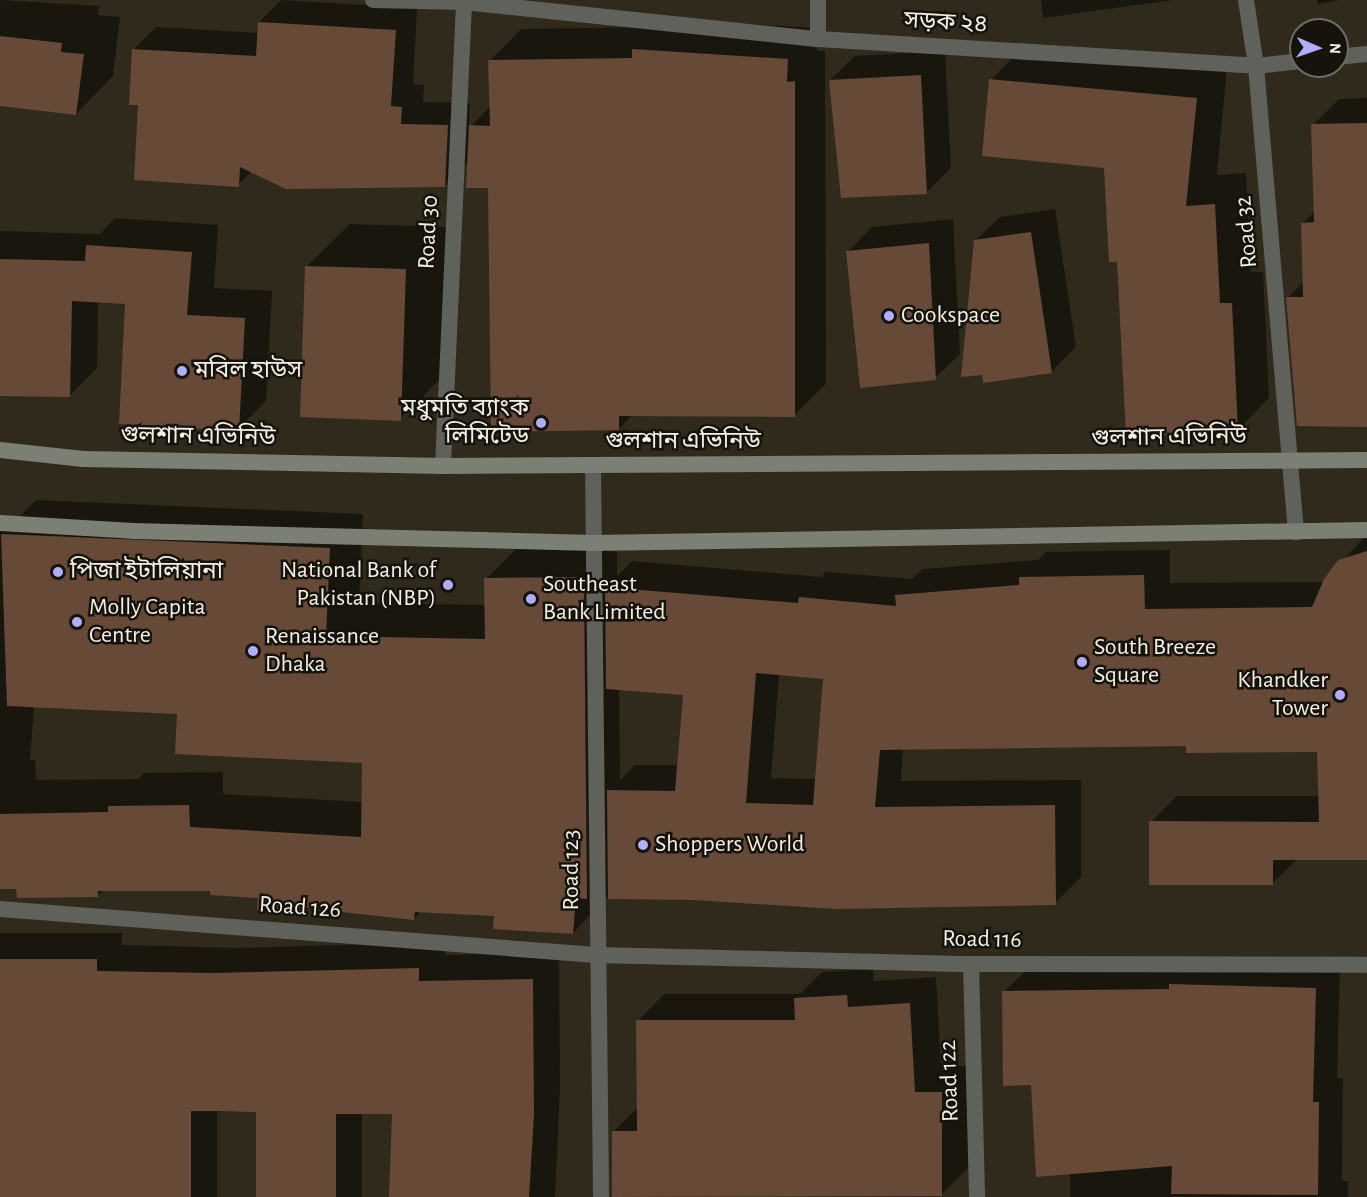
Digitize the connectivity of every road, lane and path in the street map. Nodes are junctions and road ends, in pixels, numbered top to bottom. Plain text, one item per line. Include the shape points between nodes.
1 (373, 0) edge
2 (818, 0) edge
3 (1246, 0) edge
4 (464, 1) edge
5 (818, 39) junction
6 (1367, 54) edge
7 (1349, 56) edge
8 (1289, 62) edge
9 (1256, 66) junction
10 (0, 450) edge
11 (1367, 460) edge
12 (1292, 461) junction
13 (443, 466) junction
14 (593, 466) junction
15 (0, 523) edge
16 (1367, 530) edge
17 (1296, 532) junction
18 (593, 543) junction
19 (0, 909) edge
20 (596, 954) junction
21 (970, 964) junction
22 (1367, 965) edge
23 (601, 1197) edge
24 (977, 1197) edge

1 - 4 street, সড়ক ২৪
2 - 5 street
3 - 9 street, Road 32
4 - 5 street, সড়ক ২৪
4 - 13 street, Road 30
5 - 9 street, সড়ক ২৪
6 - 7 street
8 - 9 street, সড়ক ২৪
9 - 12 street, Road 32
10 - 13 main road, গুলশান এভিনিউ via 84,459
11 - 12 main road, গুলশান এভিনিউ
12 - 14 main road, গুলশান এভিনিউ
12 - 17 street, Road 32
13 - 14 main road, গুলশান এভিনিউ
14 - 18 street, Road 123
15 - 18 main road via 133,531
16 - 17 main road
17 - 18 main road
18 - 20 street, Road 123
19 - 20 street, Road 126
20 - 21 street, Road 116
20 - 23 street, Road 123
21 - 22 street, Road 116
21 - 24 street, Road 122

